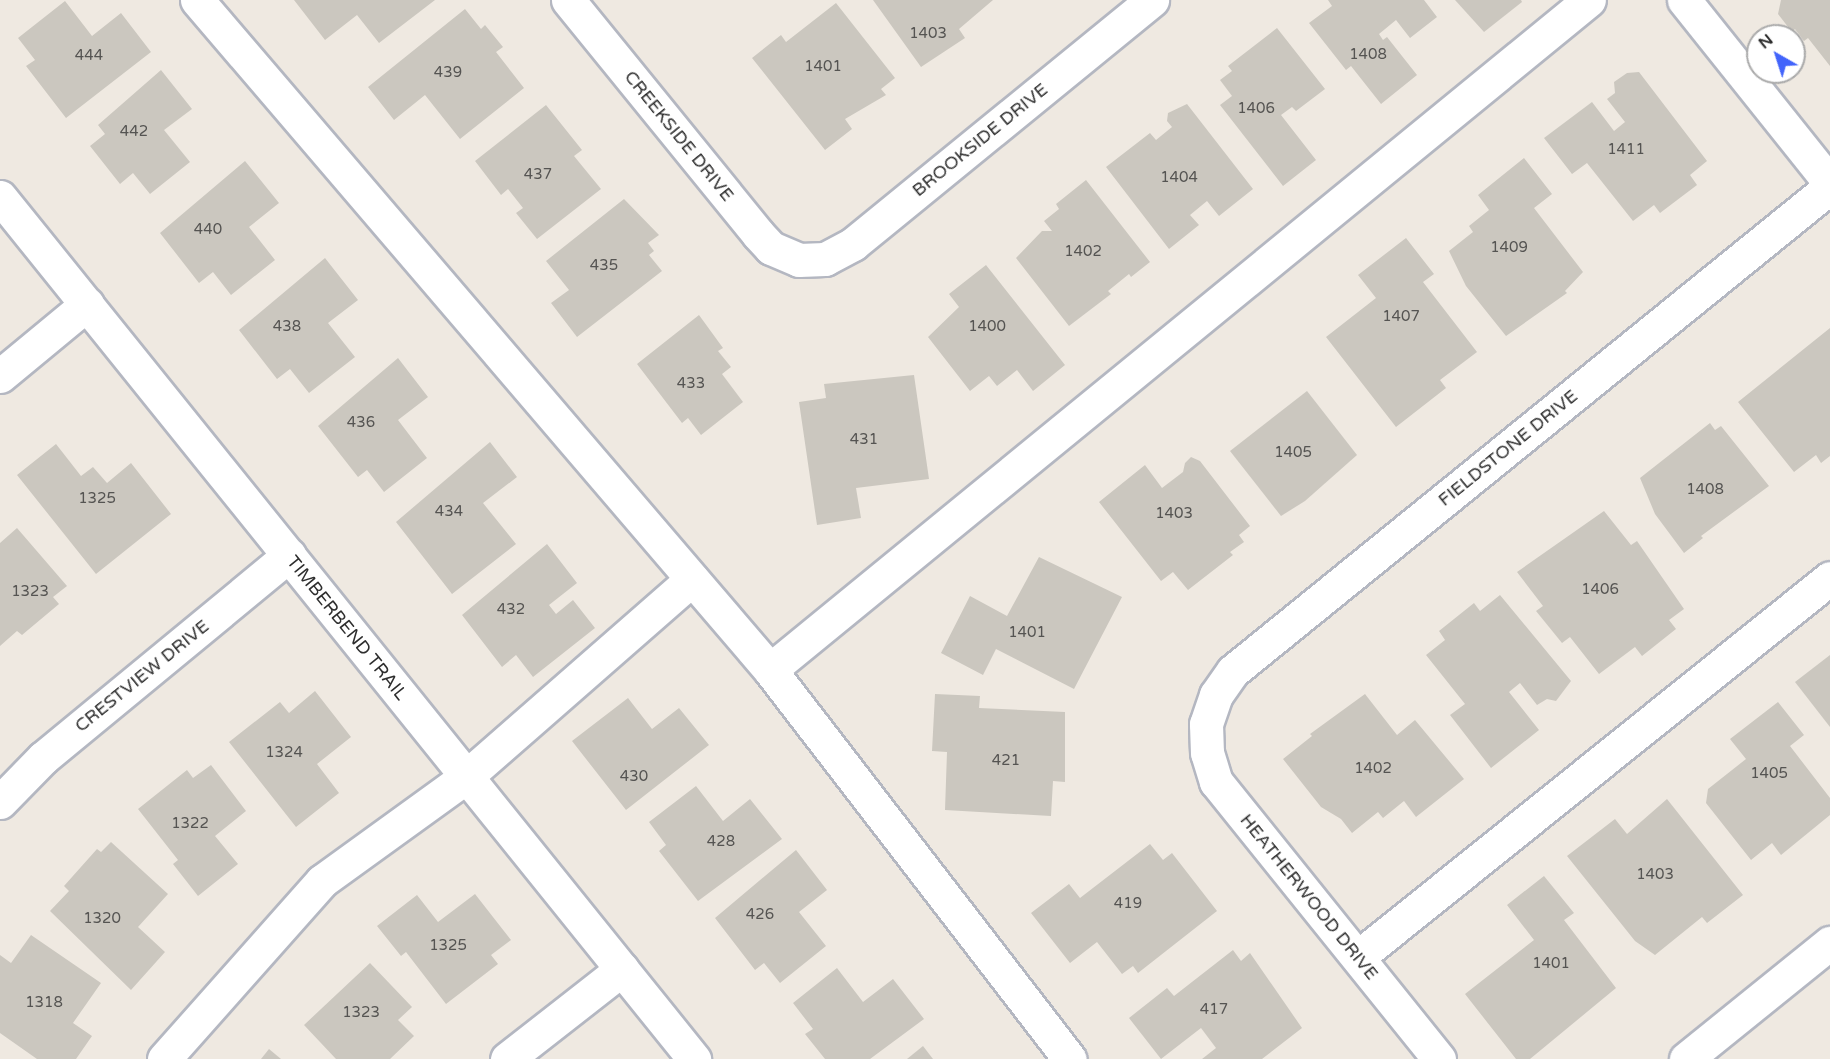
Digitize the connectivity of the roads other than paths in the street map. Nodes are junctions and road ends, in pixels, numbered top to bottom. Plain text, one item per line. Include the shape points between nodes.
1 (197, 0) edge
2 (568, 0) edge
3 (1152, 0) edge
4 (1589, 0) edge
5 (1684, 0) edge
6 (1830, 185) edge
7 (0, 197) edge
8 (799, 260) joint
9 (87, 304) junction
10 (0, 376) edge
11 (289, 555) junction
12 (1830, 578) edge
13 (692, 579) junction
14 (770, 670) junction
15 (1206, 724) joint
16 (467, 776) junction
17 (0, 802) edge
18 (1830, 943) edge
19 (1358, 957) junction
20 (622, 969) junction
21 (164, 1059) edge
22 (507, 1059) edge
23 (694, 1059) edge
24 (1070, 1059) edge
25 (1439, 1059) edge
26 (1686, 1059) edge

1 - 13 street
2 - 8 street, CREEKSIDE DRIVE via 758,234 771,248
3 - 8 street, BROOKSIDE DRIVE via 853,244 825,259
4 - 14 street
5 - 6 street
6 - 15 street, FIELDSTONE DRIVE via 1233,671 1216,695
7 - 9 street, TIMBERBEND TRAIL
9 - 10 street
9 - 11 street, TIMBERBEND TRAIL
11 - 16 street, TIMBERBEND TRAIL
11 - 17 street, CRESTVIEW DRIVE via 43,758
12 - 19 street
13 - 14 street
13 - 16 street
14 - 24 street
15 - 19 street, HEATHERWOOD DRIVE via 1207,753 1216,782
16 - 20 street, TIMBERBEND TRAIL
16 - 21 street via 322,881
18 - 26 street
19 - 25 street, HEATHERWOOD DRIVE
20 - 22 street
20 - 23 street, TIMBERBEND TRAIL

